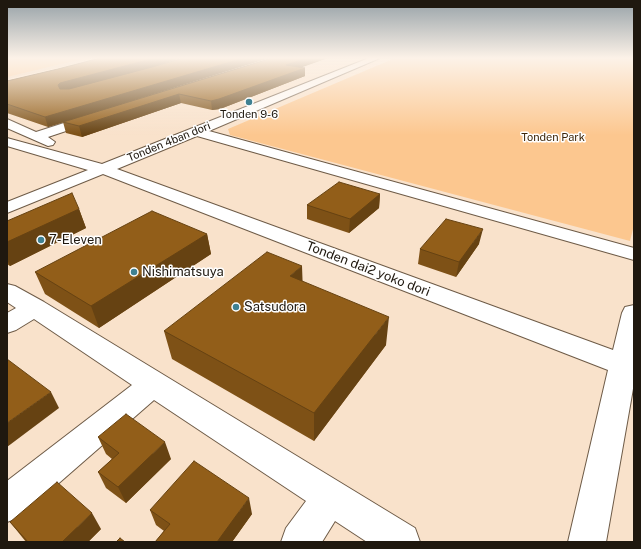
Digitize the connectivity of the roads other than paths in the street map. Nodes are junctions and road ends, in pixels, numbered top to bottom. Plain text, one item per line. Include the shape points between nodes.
1 (312, 84) edge
2 (104, 114) edge
3 (7, 123) edge
4 (195, 131) junction
5 (36, 136) junction
6 (7, 142) edge
7 (103, 169) junction
8 (7, 208) edge
9 (634, 254) edge
10 (7, 291) edge
11 (35, 308) junction
12 (634, 313) edge
13 (7, 324) edge
14 (628, 367) edge
15 (153, 384) junction
16 (330, 497) junction
17 (7, 504) edge
18 (300, 542) edge
19 (401, 542) edge
20 (587, 542) edge

1 - 4 street, Tonden 4ban dori
2 - 5 street
3 - 5 street
4 - 7 street, Tonden 4ban dori
4 - 9 street
5 - 7 street
6 - 7 street
7 - 8 street, Tonden 4ban dori
7 - 14 street, Tonden dai2 yoko dori
10 - 11 street
11 - 13 street
11 - 15 street
12 - 14 street
14 - 20 street
15 - 16 street
15 - 17 street
16 - 18 street
16 - 19 street

